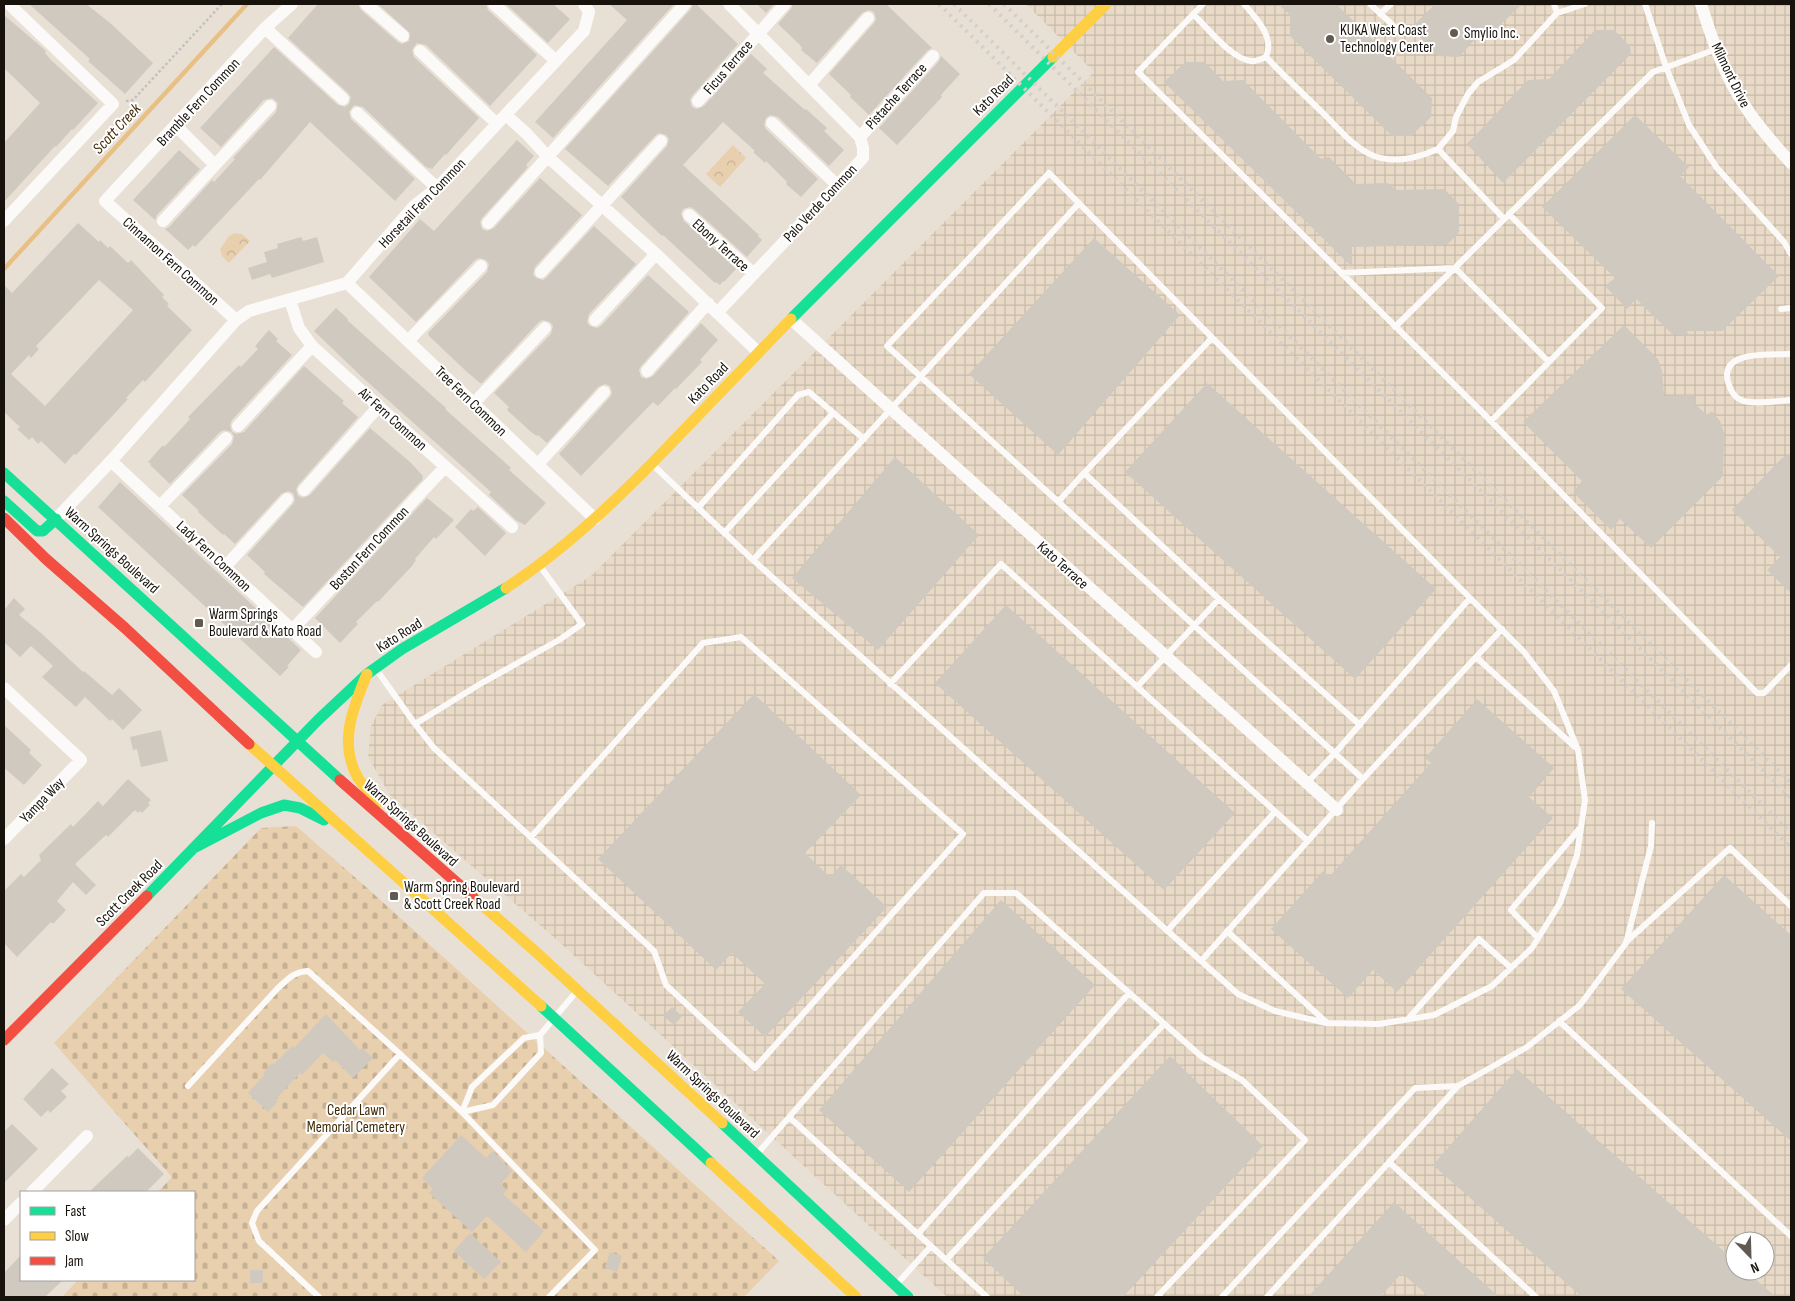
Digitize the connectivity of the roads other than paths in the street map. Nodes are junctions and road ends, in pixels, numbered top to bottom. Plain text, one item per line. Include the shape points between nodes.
1 (9, 4) edge
2 (292, 4) edge
3 (366, 4) edge
4 (494, 4) edge
5 (685, 4) edge
6 (730, 4) edge
7 (784, 4) edge
8 (1106, 4) edge
9 (1203, 4) edge
10 (1244, 4) edge
11 (1370, 4) edge
12 (1391, 4) edge
13 (1554, 4) edge
14 (1585, 4) edge
15 (1645, 4) edge
16 (1701, 4) edge
17 (586, 8) edge
18 (1557, 13) junction
19 (1193, 14) junction
20 (1380, 14) junction
21 (868, 18) dead end
22 (265, 28) junction
23 (1398, 30) dead end
24 (758, 33) junction
25 (403, 36) dead end
26 (1717, 49) junction
27 (420, 51) dead end
28 (933, 56) dead end
29 (1266, 57) junction
30 (556, 61) junction
31 (1666, 67) junction
32 (809, 85) junction
33 (343, 99) dead end
34 (698, 101) dead end
35 (270, 106) dead end
36 (356, 113) dead end
37 (502, 119) junction
38 (772, 123) dead end
39 (176, 126) junction
40 (860, 137) junction
41 (661, 141) dead end
42 (1438, 150) junction
43 (548, 157) junction
44 (1791, 163) edge
45 (215, 165) junction
46 (837, 185) junction
47 (437, 188) junction
48 (105, 201) joint
49 (1079, 203) junction
50 (602, 205) junction
51 (689, 216) dead end
52 (1507, 216) junction
53 (4, 221) edge
54 (163, 221) dead end
55 (488, 223) dead end
56 (656, 254) junction
57 (1791, 254) edge
58 (481, 266) dead end
59 (1455, 268) junction
60 (541, 272) dead end
61 (1341, 273) junction
62 (754, 274) junction
63 (347, 283) junction
64 (290, 300) junction
65 (708, 303) junction
66 (1780, 308) dead end
67 (1791, 308) edge
68 (717, 313) junction
69 (790, 319) junction
70 (236, 320) junction
71 (595, 320) dead end
72 (1395, 327) junction
73 (544, 328) dead end
74 (1212, 338) junction
75 (408, 341) junction
76 (312, 346) junction
77 (758, 352) junction
78 (1791, 354) edge
79 (1549, 362) junction
80 (647, 371) dead end
81 (921, 377) junction
82 (604, 392) dead end
83 (1791, 400) edge
84 (474, 404) junction
85 (379, 406) junction
86 (891, 410) junction
87 (833, 413) junction
88 (1491, 421) junction
89 (238, 426) dead end
90 (226, 438) dead end
91 (864, 440) junction
92 (111, 461) junction
93 (538, 464) junction
94 (652, 464) junction
95 (445, 466) junction
96 (4, 473) edge
97 (1084, 473) junction
98 (304, 490) dead end
99 (287, 499) dead end
100 (4, 501) edge
101 (1058, 502) junction
102 (160, 506) junction
103 (698, 508) junction
104 (4, 518) edge
105 (56, 519) junction
106 (595, 519) junction
107 (512, 527) dead end
108 (724, 533) junction
109 (753, 560) junction
110 (540, 566) junction
111 (225, 567) junction
112 (1470, 598) junction
113 (1219, 599) junction
114 (1194, 625) junction
115 (292, 630) junction
116 (1502, 630) junction
117 (316, 652) dead end
118 (1165, 656) junction
119 (1476, 657) junction
120 (1791, 665) edge
121 (371, 671) junction
122 (890, 684) junction
123 (1137, 687) junction
124 (4, 688) edge
125 (415, 724) junction
126 (1360, 725) junction
127 (298, 741) junction
128 (1578, 750) junction
129 (1335, 754) junction
130 (274, 766) junction
131 (1363, 779) junction
132 (1306, 784) junction
133 (1337, 810) junction
134 (1275, 812) junction
135 (1652, 823) dead end
136 (1582, 826) junction
137 (350, 835) junction
138 (402, 836) junction
139 (531, 838) junction
140 (4, 839) edge
141 (1308, 842) junction
142 (196, 847) junction
143 (1791, 906) edge
144 (1167, 931) junction
145 (1227, 931) junction
146 (1538, 938) junction
147 (1626, 943) junction
148 (1201, 961) junction
149 (1511, 968) junction
150 (577, 990) junction
151 (1129, 993) junction
152 (554, 1018) junction
153 (1408, 1019) junction
154 (1559, 1021) junction
155 (1326, 1022) junction
156 (1164, 1024) junction
157 (540, 1035) junction
158 (4, 1040) edge
159 (400, 1054) junction
160 (188, 1086) dead end
161 (1458, 1086) junction
162 (462, 1112) junction
163 (789, 1117) junction
164 (87, 1136) dead end
165 (756, 1155) junction
166 (1389, 1162) junction
167 (33, 1191) edge
168 (20, 1204) edge
169 (4, 1220) edge
170 (918, 1234) junction
171 (1791, 1236) edge
172 (931, 1246) junction
173 (946, 1260) junction
174 (895, 1285) junction
175 (319, 1297) edge
176 (549, 1297) edge
177 (856, 1297) edge
178 (908, 1297) edge
179 (988, 1297) edge
180 (1157, 1297) edge
181 (1222, 1297) edge
182 (1267, 1297) edge
183 (1536, 1297) edge

1 - 53 street via 112,104
2 - 22 street, Bramble Fern Common
3 - 25 street
4 - 30 street
5 - 43 street
6 - 24 street
7 - 24 street, Ficus Terrace
8 - 69 main road, Kato Road
9 - 19 lane
10 - 29 lane via 1262,25 1269,46
11 - 20 lane
12 - 20 lane
13 - 18 lane
14 - 18 lane
15 - 31 lane
16 - 26 street, Milmont Drive
17 - 30 street, Horsetail Fern Common via 584,31
18 - 42 lane via 1514,60 1478,82 1456,117 1453,131
19 - 29 lane via 1240,58 1250,62
19 - 61 lane via 1138,72
20 - 23 lane
21 - 32 street
22 - 33 street
22 - 39 street, Bramble Fern Common
24 - 32 street
24 - 34 street, Ficus Terrace
26 - 31 lane
26 - 44 street, Milmont Drive via 1744,106
27 - 37 street
28 - 40 street, Pistache Terrace
29 - 42 lane via 1352,142 1374,156 1405,160
30 - 37 street, Horsetail Fern Common
31 - 52 lane via 1653,72
31 - 57 lane via 1689,125 1717,168 1784,242
32 - 40 street
35 - 45 street
36 - 47 street
37 - 43 street via 527,134
37 - 47 street, Horsetail Fern Common
38 - 46 street
39 - 45 street
39 - 48 street, Bramble Fern Common
40 - 46 street, Palo Verde Common via 863,158
41 - 50 street
42 - 52 lane
43 - 50 street
43 - 55 street
45 - 54 street
46 - 62 street, Palo Verde Common
47 - 63 street, Horsetail Fern Common via 414,206
48 - 70 street, Cinnamon Fern Common
49 - 74 lane
49 - 81 lane
49 - 81 lane via 1049,173 887,346
50 - 56 street
50 - 60 street
51 - 62 street, Ebony Terrace
52 - 59 lane
52 - 79 lane via 1602,308
56 - 65 street
56 - 71 street
58 - 75 street
59 - 61 lane
59 - 72 lane
59 - 79 lane
61 - 72 lane
62 - 68 street, Palo Verde Common
63 - 64 street
63 - 75 street, Tree Fern Common
64 - 70 street via 249,311
64 - 76 street, Air Fern Common via 299,328
65 - 68 street
65 - 80 street
66 - 67 lane
68 - 77 street
69 - 77 main road, Kato Road
69 - 86 street, Kato Terrace
70 - 92 street
72 - 88 lane
73 - 84 street
74 - 97 lane
74 - 112 lane
75 - 84 street, Tree Fern Common
76 - 85 street, Air Fern Common
76 - 89 street
77 - 94 main road, Kato Road
78 - 83 lane via 1736,359 1727,377 1730,391 1741,400
79 - 88 lane
81 - 86 lane
81 - 101 lane
82 - 93 street
84 - 93 street, Tree Fern Common
85 - 95 street, Air Fern Common
85 - 98 street
86 - 91 lane
86 - 118 street, Kato Terrace
87 - 91 lane
87 - 103 lane via 809,392 798,395
87 - 108 lane
88 - 120 lane via 1757,693 1764,693
90 - 102 street
91 - 109 lane
92 - 102 street, Lady Fern Common
92 - 105 street
93 - 106 street, Tree Fern Common
94 - 103 lane
94 - 106 main road, Kato Road
95 - 107 street, Air Fern Common
95 - 115 street, Boston Fern Common
96 - 105 main road, Warm Springs Boulevard
97 - 101 lane
97 - 113 lane
99 - 111 street
100 - 105 main road via 37,531 43,531
101 - 114 lane
102 - 111 street, Lady Fern Common
103 - 108 lane
104 - 130 main road
105 - 127 main road, Warm Springs Boulevard
106 - 110 main road, Kato Road
108 - 109 lane
109 - 122 lane
110 - 121 main road, Kato Road
110 - 125 lane via 582,624
111 - 115 street, Lady Fern Common
112 - 116 lane
112 - 126 lane
113 - 114 lane
113 - 126 lane
114 - 118 lane
114 - 129 lane
115 - 117 street, Lady Fern Common
116 - 119 lane
116 - 128 lane via 1554,691
118 - 123 lane
118 - 132 street, Kato Terrace
119 - 128 lane
119 - 131 lane
121 - 125 lane
121 - 127 main road, Kato Road
121 - 138 main road via 348,724 346,742 355,772
122 - 123 lane via 1001,564
122 - 144 lane
123 - 134 lane
124 - 140 street, Yampa Way via 81,760
125 - 139 lane via 434,748
126 - 129 lane
127 - 130 main road, Kato Road
127 - 138 main road, Warm Springs Boulevard
128 - 136 lane via 1585,800
129 - 131 lane
129 - 132 lane
130 - 137 main road
130 - 142 main road, Scott Creek Road
131 - 133 lane
132 - 133 street, Kato Terrace
133 - 141 lane
134 - 141 lane
134 - 144 lane
135 - 147 lane via 1650,846
136 - 146 lane via 1577,855 1560,904
136 - 146 lane via 1511,910
137 - 142 main road via 300,808 284,805 261,813
137 - 152 main road
138 - 150 main road, Warm Springs Boulevard
139 - 139 lane via 654,951 666,985 755,1068 963,834 741,637 703,643
141 - 145 lane
142 - 158 main road, Scott Creek Road
143 - 147 lane via 1730,848
144 - 148 lane
145 - 148 lane
145 - 155 lane
146 - 149 lane
147 - 154 lane via 1580,1005
148 - 155 lane via 1238,994 1275,1011
149 - 153 lane via 1492,986 1434,1015
149 - 153 lane via 1479,939
150 - 152 lane
150 - 165 main road, Warm Springs Boulevard
151 - 156 lane
151 - 163 lane via 1016,893 984,893
151 - 170 lane
152 - 157 lane
152 - 177 main road
153 - 155 lane via 1379,1024
154 - 161 lane via 1526,1047
154 - 171 lane
156 - 173 lane
156 - 180 lane via 1202,1057 1242,1080 1305,1140
157 - 162 lane via 524,1038 472,1087
157 - 162 lane via 541,1053 493,1105
159 - 160 lane via 308,971 299,972 277,989
159 - 162 lane
159 - 175 lane via 257,1211 252,1223 259,1241
161 - 166 lane
161 - 181 lane via 1415,1088
162 - 176 lane via 595,1250
163 - 165 lane
163 - 170 lane
164 - 167 street
165 - 174 main road, Warm Springs Boulevard
166 - 182 lane
166 - 183 lane
168 - 169 street
170 - 172 lane
172 - 173 lane
172 - 174 lane
173 - 179 lane
174 - 178 main road, Warm Springs Boulevard

